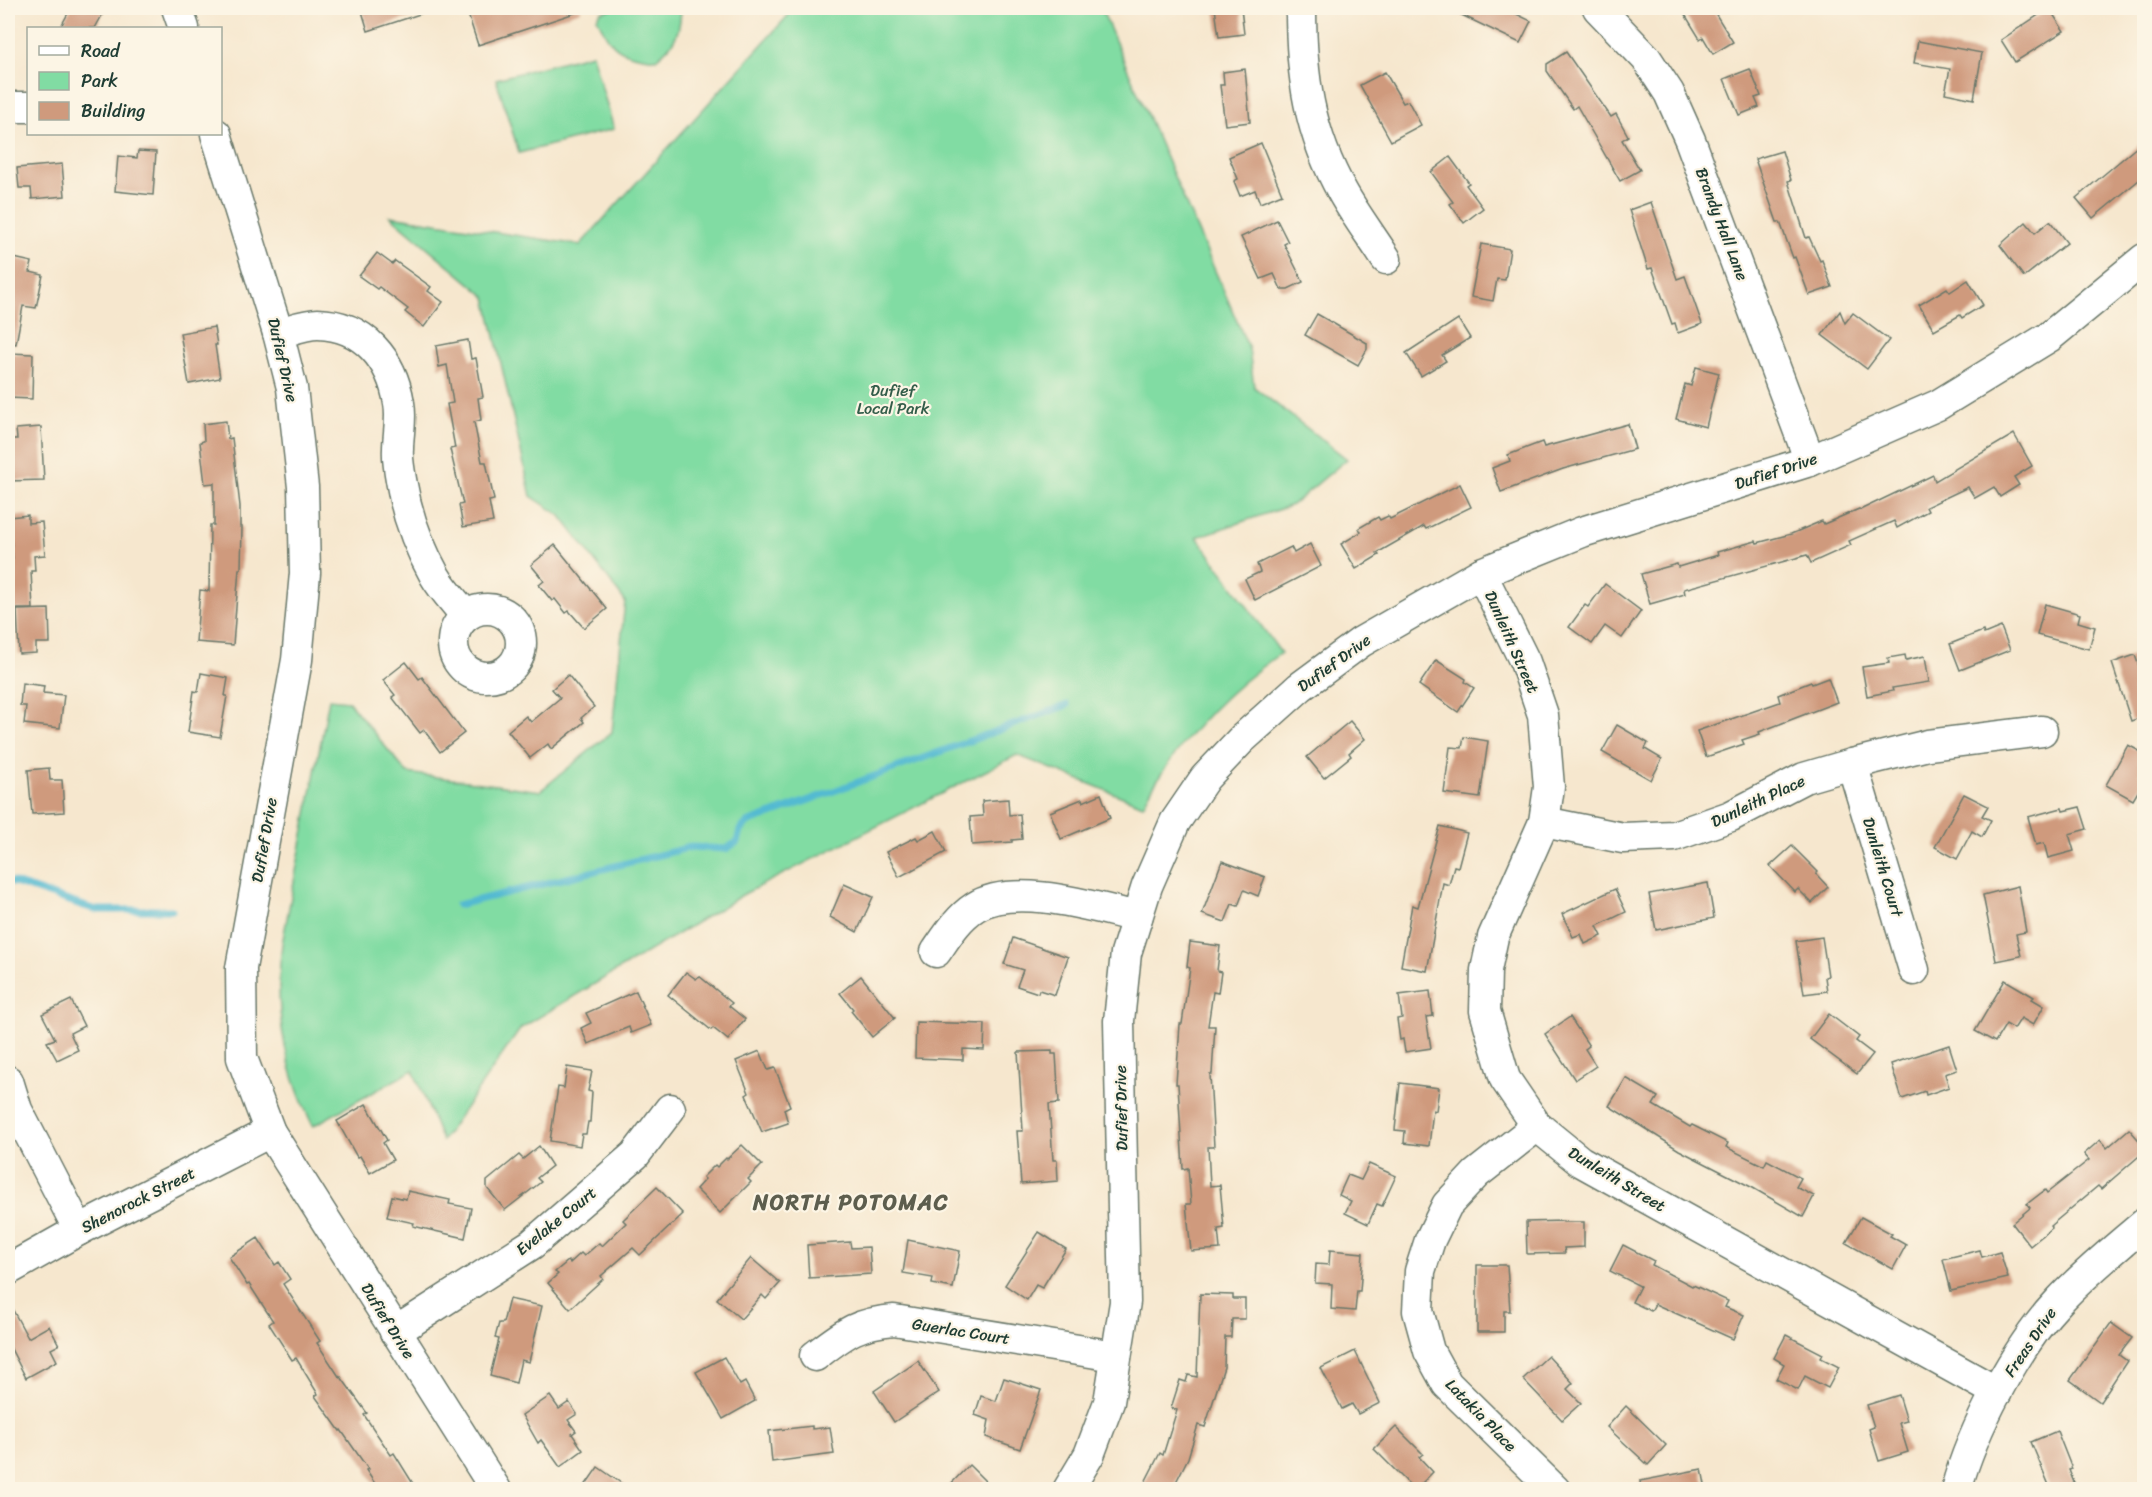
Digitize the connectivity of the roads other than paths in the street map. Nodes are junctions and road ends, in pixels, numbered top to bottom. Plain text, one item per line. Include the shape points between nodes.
1 (177, 8) edge
2 (1301, 8) edge
3 (1598, 8) edge
4 (184, 27) edge
5 (8, 107) edge
6 (27, 107) edge
7 (216, 135) edge
8 (1386, 259) dead end
9 (2145, 260) edge
10 (278, 333) junction
11 (1810, 461) junction
12 (1481, 573) junction
13 (466, 616) dead end
14 (2043, 731) dead end
15 (1852, 764) junction
16 (1544, 822) junction
17 (1137, 917) junction
18 (936, 952) dead end
19 (1914, 970) dead end
20 (8, 1081) edge
21 (670, 1109) dead end
22 (1538, 1126) junction
23 (270, 1132) junction
24 (2145, 1224) edge
25 (79, 1230) junction
26 (8, 1270) edge
27 (395, 1332) junction
28 (815, 1356) dead end
29 (1115, 1356) junction
30 (1997, 1392) junction
31 (496, 1490) edge
32 (1068, 1490) edge
33 (1555, 1490) edge
34 (1956, 1490) edge

1 - 4 street
2 - 8 street via 1305,88 1314,128 1342,193
3 - 11 street, Brandy Hall Lane via 1646,58 1670,93
5 - 6 street
7 - 10 street, Dufief Drive
9 - 11 street, Dufief Drive via 2049,337 1938,405
10 - 13 street via 316,324 344,327 365,339 381,356 399,404 397,451 410,520 435,576
10 - 23 street, Dufief Drive via 292,388 303,487 305,573 297,660 241,968 242,1058
11 - 12 street, Dufief Drive via 1582,532
12 - 16 street, Dunleith Street via 1525,662 1542,715 1549,787
12 - 17 street, Dufief Drive via 1361,642 1300,687 1242,739 1205,778 1175,822
14 - 15 street, Dunleith Place via 1928,746
15 - 16 street, Dunleith Place via 1804,778 1731,816 1674,836 1623,838
15 - 19 street, Dunleith Court
16 - 22 street, Dunleith Street via 1493,937 1486,970 1485,1011 1505,1079
17 - 18 street via 1050,897 1004,897 975,907 952,928
17 - 29 street, Dufief Drive via 1126,953 1119,1021 1125,1302
20 - 25 street via 17,1110
21 - 27 street, Evelake Court via 635,1155 532,1244
22 - 30 street, Dunleith Street via 1580,1161
22 - 33 street, Latakia Place via 1476,1174 1447,1206 1420,1271 1418,1311 1429,1351 1447,1384
23 - 25 street, Shenorock Street
23 - 27 street, Dufief Drive
24 - 30 street, Freas Drive via 2057,1302 2021,1350
25 - 26 street, Shenorock Street
27 - 31 street, Dufief Drive
28 - 29 street, Guerlac Court via 847,1331 872,1322 894,1320
29 - 32 street, Dufief Drive via 1109,1402 1089,1455
30 - 34 street, Freas Drive via 1976,1434

